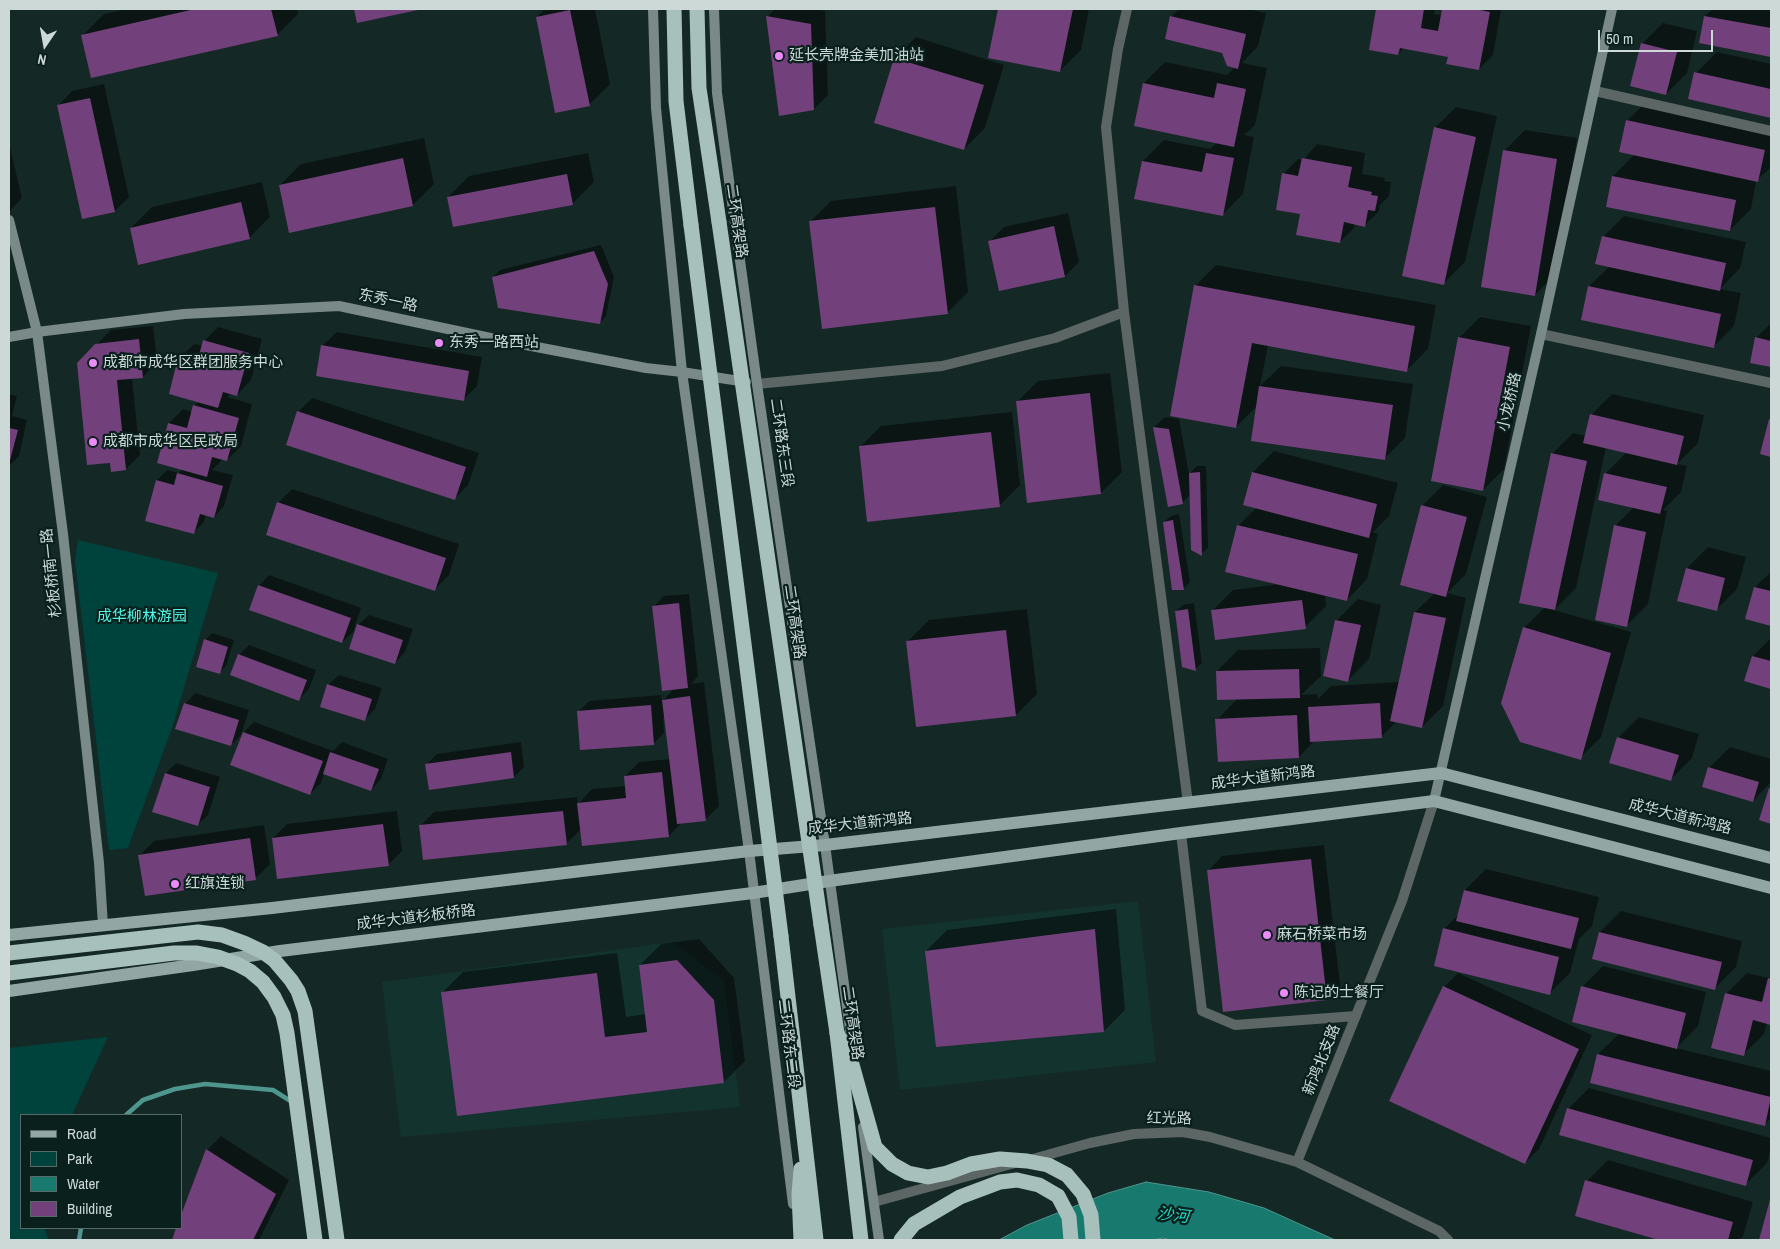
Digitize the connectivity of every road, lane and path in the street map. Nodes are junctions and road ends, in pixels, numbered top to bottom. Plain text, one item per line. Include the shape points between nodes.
1 (653, 9) edge
2 (674, 9) edge
3 (697, 9) edge
4 (714, 9) edge
5 (1127, 9) edge
6 (1612, 9) edge
7 (1595, 92) junction
8 (1771, 131) edge
9 (9, 220) edge
10 (1124, 312) junction
11 (37, 332) junction
12 (1541, 334) junction
13 (9, 337) edge
14 (682, 372) junction
15 (1771, 383) edge
16 (757, 384) junction
17 (1441, 773) junction
18 (1434, 801) junction
19 (1188, 803) junction
20 (1181, 833) junction
21 (825, 845) junction
22 (749, 851) junction
23 (1771, 858) edge
24 (829, 881) junction
25 (1771, 888) edge
26 (753, 893) junction
27 (103, 925) junction
28 (9, 935) edge
29 (9, 953) edge
30 (9, 973) edge
31 (9, 992) edge
32 (1356, 1016) junction
33 (837, 1033) junction
34 (803, 1128) junction
35 (1297, 1162) junction
36 (874, 1202) junction
37 (315, 1240) edge
38 (337, 1240) edge
39 (799, 1240) edge
40 (816, 1240) edge
41 (861, 1240) edge
42 (879, 1240) edge
43 (901, 1240) edge
44 (1071, 1240) edge
45 (1093, 1240) edge
46 (1448, 1240) edge

1 - 14 main road via 656,108
2 - 34 highway, bridge via 676,101
3 - 33 highway, 二环高架路, bridge via 699,88
4 - 16 main road, 二环路东三段 via 717,93
5 - 10 street via 1106,127
6 - 7 main road, 小龙桥路
7 - 8 street
7 - 12 main road, 小龙桥路
9 - 11 main road, 杉板桥南一路
10 - 16 street via 1055,338 942,366
10 - 19 street
11 - 13 main road, 东秀一路
11 - 14 main road, 东秀一路 via 184,314 339,306 510,342
11 - 27 main road, 杉板桥南一路 via 63,534
12 - 15 street
12 - 17 main road, 小龙桥路
14 - 16 main road, 东秀一路
14 - 22 main road
16 - 21 main road, 二环路东三段
17 - 18 main road, 小龙桥路
17 - 19 main road, 成华大道新鸿路
17 - 23 main road, 成华大道新鸿路
18 - 20 main road
18 - 25 main road
18 - 32 street, 新鸿北支路 via 1402,901
19 - 21 main road, 成华大道新鸿路
20 - 24 main road
20 - 32 street via 1202,1011 1235,1025
21 - 22 main road, 成华大道新鸿路
21 - 24 main road, 二环路东三段
22 - 26 main road, 二环路东二段
22 - 27 main road, 成华大道杉板桥路
24 - 26 main road, 成华大道杉板桥路
24 - 36 main road
26 - 31 main road, 成华大道杉板桥路 via 280,951
26 - 39 main road, 二环路东二段
27 - 28 main road, 成华大道杉板桥路
29 - 38 highway, bridge via 198,932 222,935 244,943 274,960 292,980 305,1011
30 - 37 highway, bridge via 197,953 237,964 262,982 284,1015
32 - 35 street, 新鸿北支路
33 - 41 highway, 二环高架路
33 - 45 highway, bridge via 851,1061 875,1147 892,1164 908,1173 928,1177 1000,1159 1048,1165 1067,1175 1083,1194 1091,1215
34 - 39 highway
34 - 40 highway
35 - 36 street, 红光路 via 1210,1136 1183,1132 1134,1134
35 - 46 street, 红光路 via 1439,1231
36 - 42 main road
43 - 44 highway via 914,1224 960,1197 1000,1182 1017,1180 1039,1185 1058,1196 1070,1216

